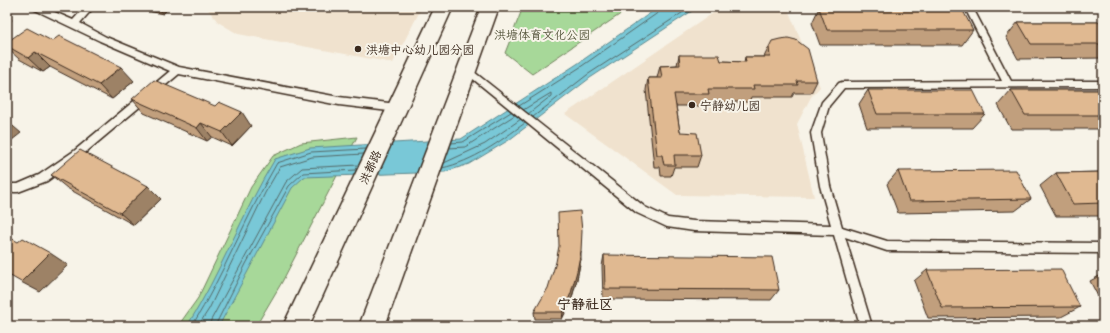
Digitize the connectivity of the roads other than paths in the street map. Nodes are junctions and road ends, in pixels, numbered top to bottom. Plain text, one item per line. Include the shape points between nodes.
1 (36, 7) edge
2 (90, 7) edge
3 (444, 7) edge
4 (490, 7) edge
5 (970, 7) edge
6 (74, 24) junction
7 (178, 70) junction
8 (466, 70) junction
9 (1103, 84) edge
10 (1009, 85) junction
11 (393, 116) junction
12 (7, 188) edge
13 (838, 230) junction
14 (1103, 248) edge
15 (296, 326) edge
16 (372, 326) edge
17 (866, 326) edge

1 - 6 lane
2 - 6 lane
3 - 11 main road, 洪都路
4 - 8 main road
5 - 10 lane
6 - 7 lane
7 - 11 lane via 339,101
7 - 12 lane via 78,154 43,178 18,188
8 - 13 lane via 641,210 667,222 694,226
8 - 16 main road
9 - 10 lane
10 - 13 lane via 842,85 825,106 816,133 825,186
11 - 15 main road, 洪都路
13 - 14 lane via 887,246
13 - 17 lane

